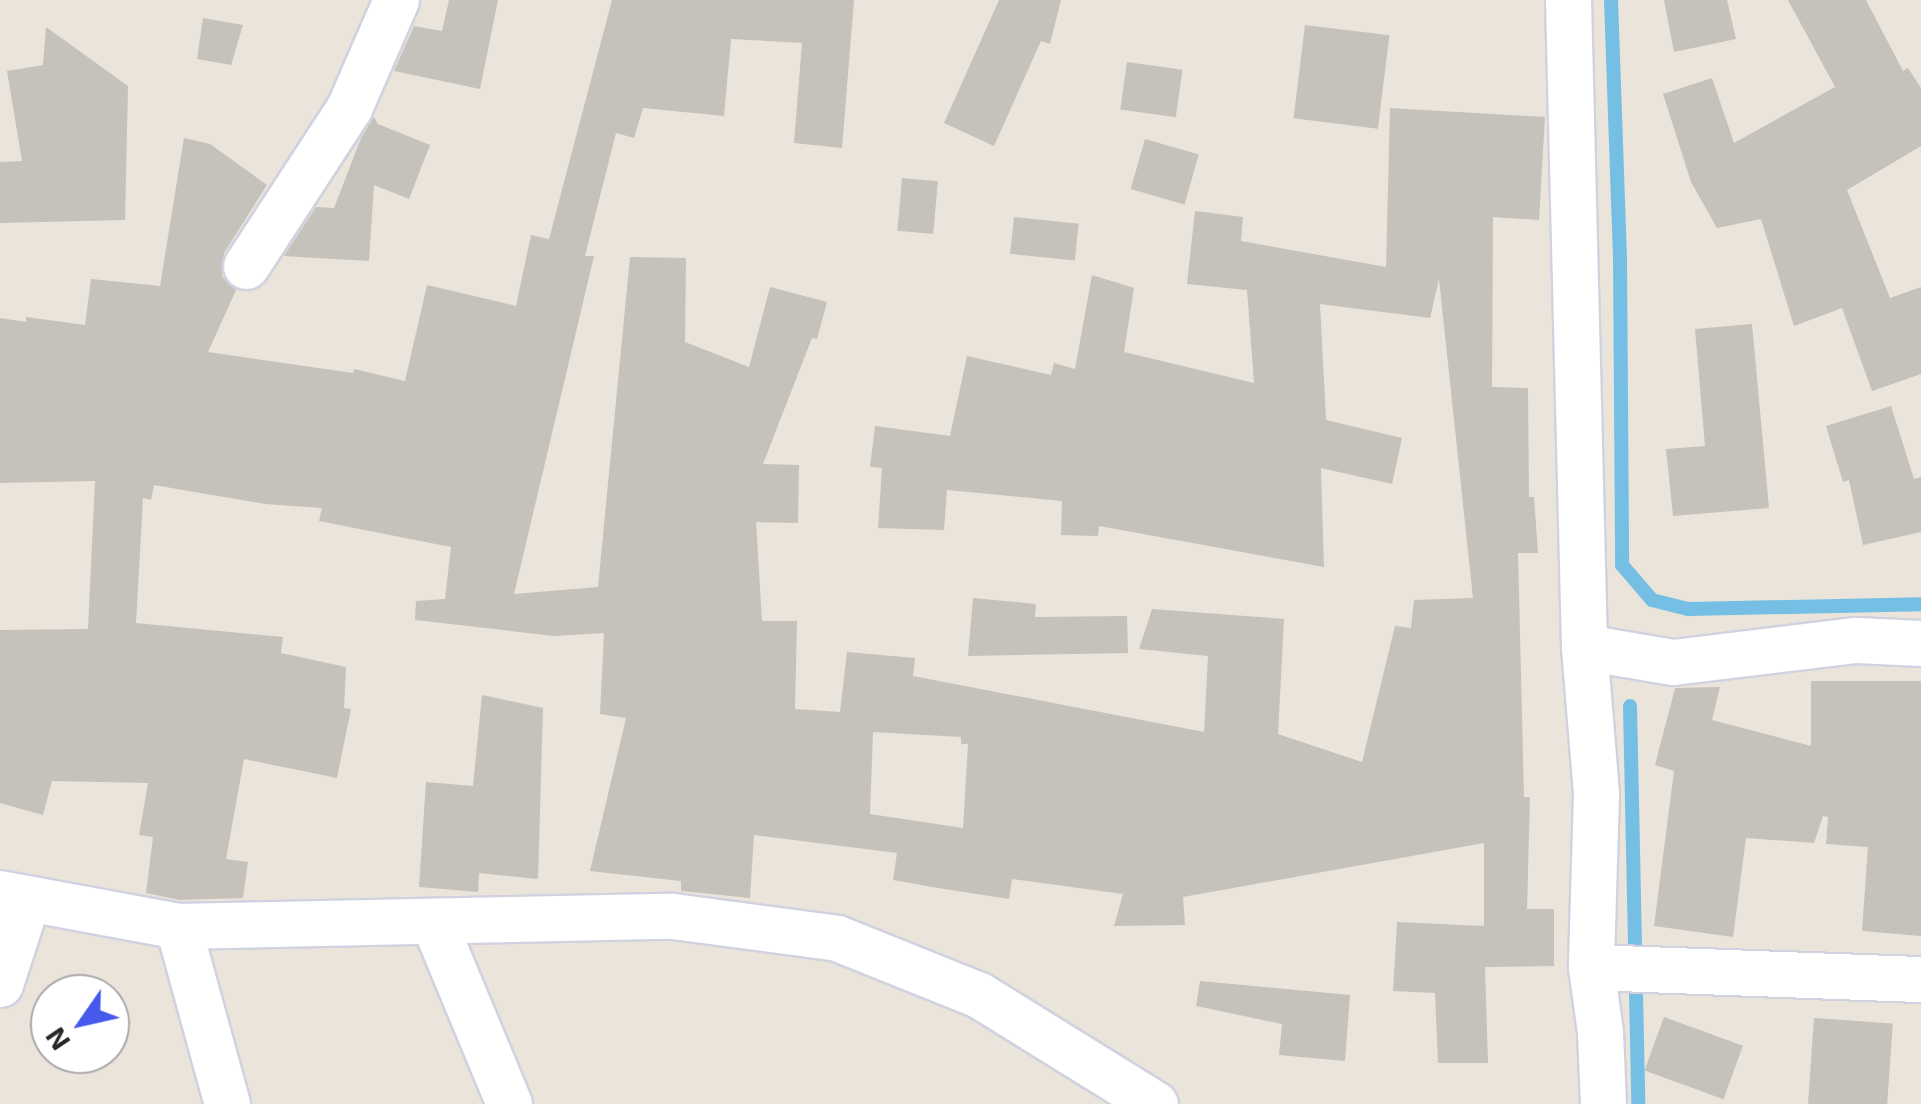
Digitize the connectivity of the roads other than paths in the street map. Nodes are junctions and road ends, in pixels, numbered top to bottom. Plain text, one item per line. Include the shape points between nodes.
1 (396, 0) edge
2 (1568, 0) edge
3 (246, 266) dead end
4 (1921, 643) edge
5 (1584, 647) junction
6 (14, 896) edge
7 (433, 921) junction
8 (178, 926) junction
9 (1607, 968) junction
10 (1921, 979) edge
11 (0, 984) edge
12 (226, 1104) edge
13 (509, 1104) edge
14 (1155, 1104) edge
15 (1603, 1104) edge

1 - 3 street via 349,108
2 - 5 street
4 - 5 street via 1856,640 1673,662
5 - 9 street
6 - 8 street
6 - 11 street
7 - 8 street
7 - 13 street
7 - 14 street via 673,916 837,938 979,995
8 - 12 street
9 - 10 street
9 - 15 street via 1600,1032

